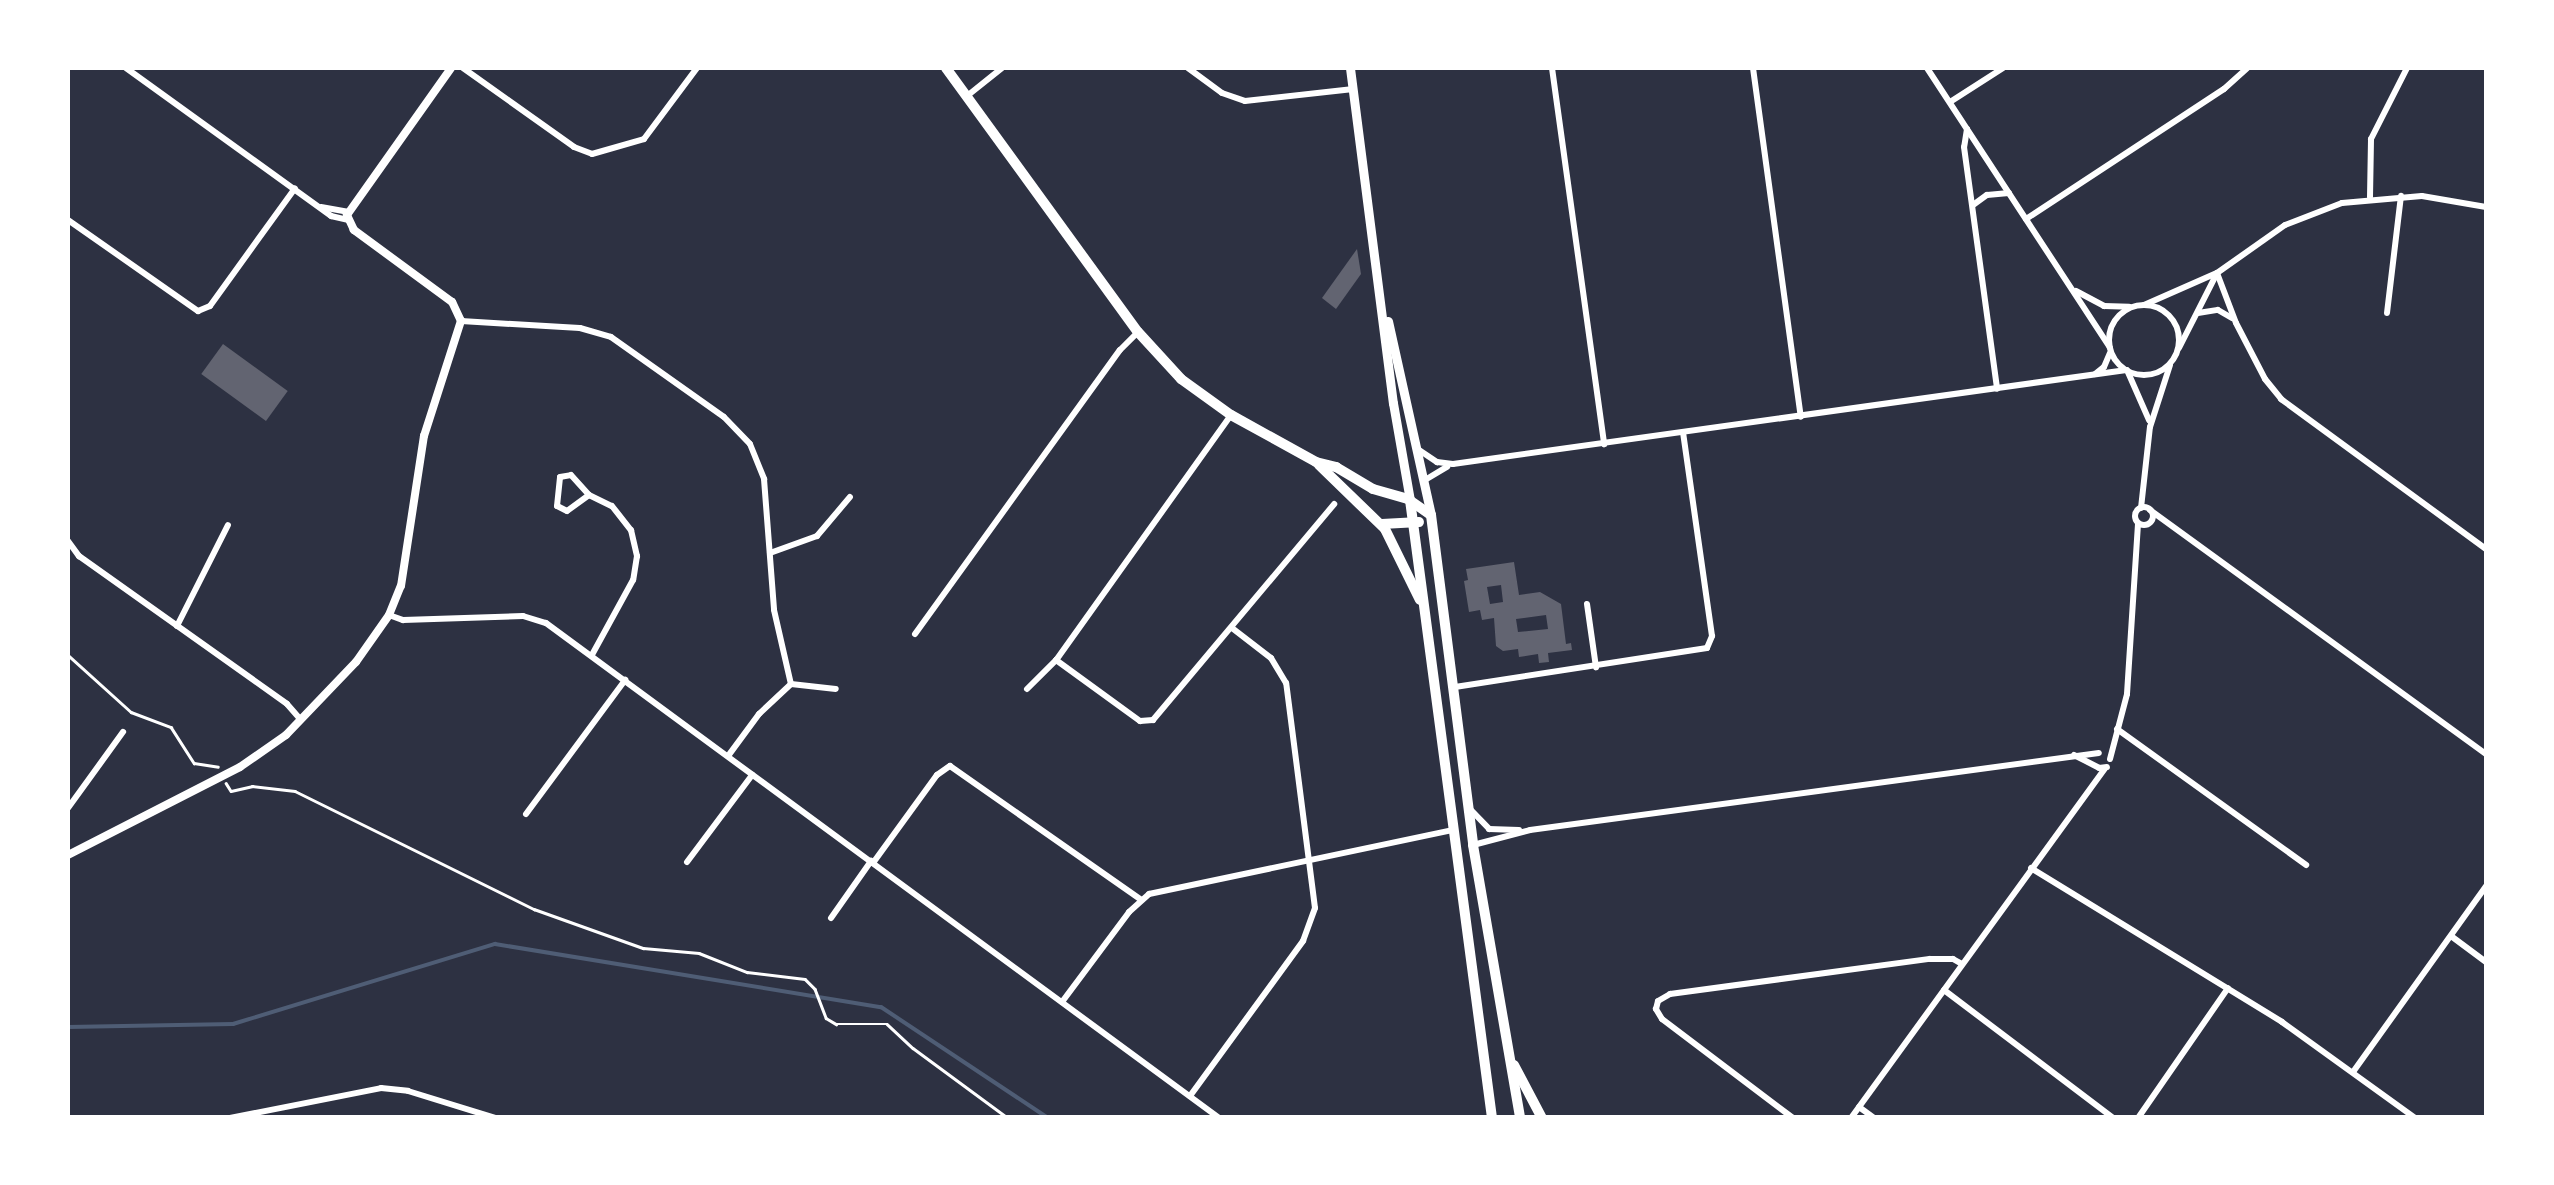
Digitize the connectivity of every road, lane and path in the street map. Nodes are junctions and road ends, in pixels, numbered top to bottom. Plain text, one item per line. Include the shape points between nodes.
1 (126, 68) edge
2 (451, 68) edge
3 (463, 68) edge
4 (697, 68) edge
5 (946, 68) edge
6 (1002, 68) edge
7 (1188, 68) edge
8 (1350, 68) edge
9 (1552, 68) edge
10 (1753, 68) edge
11 (1927, 68) edge
12 (2003, 68) edge
13 (2247, 68) edge
14 (2407, 68) edge
15 (1353, 89) junction
16 (967, 96) junction
17 (1950, 102) junction
18 (1968, 129) junction
19 (295, 188) junction
20 (2009, 193) junction
21 (2401, 196) junction
22 (2370, 198) junction
23 (1972, 206) junction
24 (2486, 207) edge
25 (348, 216) junction
26 (2026, 219) junction
27 (68, 220) edge
28 (2217, 274) junction
29 (2071, 287) junction
30 (1382, 299) junction
31 (2141, 305) junction
32 (2198, 312) junction
33 (2387, 313) dead end
34 (461, 321) junction
35 (2236, 322) junction
36 (1138, 332) junction
37 (2110, 350) junction
38 (2174, 357) junction
39 (2126, 370) junction
40 (2084, 378) junction
41 (1997, 389) junction
42 (1231, 415) junction
43 (1801, 416) junction
44 (2150, 426) junction
45 (1683, 433) junction
46 (1604, 444) junction
47 (1419, 450) junction
48 (1316, 462) junction
49 (1453, 464) junction
50 (1425, 480) junction
51 (589, 494) junction
52 (850, 497) dead end
53 (1410, 500) junction
54 (1334, 504) dead end
55 (2147, 509) junction
56 (1431, 516) junction
57 (1378, 520) junction
58 (1414, 523) junction
59 (2145, 523) junction
60 (228, 525) dead end
61 (2171, 526) junction
62 (68, 541) edge
63 (2486, 548) edge
64 (1438, 550) junction
65 (770, 553) junction
66 (1421, 568) junction
67 (1586, 604) dead end
68 (389, 614) junction
69 (1428, 620) junction
70 (177, 626) junction
71 (1232, 628) junction
72 (915, 634) dead end
73 (68, 655) edge
74 (592, 655) junction
75 (1056, 660) junction
76 (1596, 666) junction
77 (625, 680) junction
78 (790, 684) junction
79 (1455, 688) junction
80 (836, 689) dead end
81 (1026, 690) dead end
82 (300, 718) junction
83 (2117, 729) junction
84 (123, 732) dead end
85 (2100, 753) junction
86 (2486, 754) edge
87 (2074, 755) junction
88 (728, 756) junction
89 (2110, 759) junction
90 (2094, 764) junction
91 (2105, 768) junction
92 (752, 774) junction
93 (222, 776) junction
94 (2087, 790) junction
95 (68, 808) edge
96 (1469, 808) junction
97 (526, 814) dead end
98 (1453, 830) junction
99 (1530, 830) junction
100 (1473, 845) junction
101 (68, 855) edge
102 (1310, 858) junction
103 (687, 862) dead end
104 (872, 862) junction
105 (2306, 865) dead end
106 (2031, 868) junction
107 (2486, 886) edge
108 (1140, 899) junction
109 (831, 918) dead end
110 (2451, 936) junction
111 (2486, 962) edge
112 (1962, 964) junction
113 (2228, 988) junction
114 (1944, 990) junction
115 (1062, 1002) junction
116 (1508, 1050) junction
117 (2353, 1072) junction
118 (1190, 1096) junction
119 (458, 1106) junction
120 (1859, 1106) junction
121 (1518, 1115) edge
122 (454, 1117) edge
123 (230, 1118) edge
124 (496, 1118) edge
125 (1008, 1118) edge
126 (1219, 1118) edge
127 (1492, 1118) edge
128 (1542, 1118) edge
129 (1793, 1118) edge
130 (1851, 1118) edge
131 (1874, 1118) edge
132 (2113, 1118) edge
133 (2138, 1118) edge
134 (2415, 1118) edge

1 - 19 street
2 - 25 street
3 - 4 street via 592,154 644,139
5 - 16 highway
6 - 16 street
7 - 15 street via 1245,101
8 - 15 main road
9 - 46 street
10 - 43 street
11 - 17 street
12 - 17 street
13 - 26 street
14 - 22 street via 2371,139
15 - 30 main road
16 - 36 highway
17 - 18 street
18 - 20 street
18 - 23 street
19 - 25 street
19 - 27 street via 210,306 190,309
20 - 23 street via 1987,195
20 - 26 street
21 - 22 street
21 - 24 street
21 - 33 street
22 - 28 street via 2285,224
23 - 41 street
25 - 34 street via 354,230 452,302
26 - 29 street
28 - 31 street
28 - 32 street
28 - 35 street
29 - 31 street via 2106,306
29 - 37 street
30 - 47 main road
30 - 53 main road
31 - 37 street via 2116,318
31 - 38 street via 2159,308 2174,323
32 - 35 street via 2220,310
32 - 38 street
34 - 65 street via 601,333 724,417 743,434 761,467
34 - 68 street via 424,436 401,586
35 - 63 street via 2281,399
36 - 42 highway via 1180,379
36 - 72 street
37 - 39 street
37 - 40 street via 2103,368
38 - 39 street via 2152,374
38 - 44 street
39 - 40 street
39 - 44 street
40 - 41 street
41 - 43 street
42 - 48 highway
42 - 75 street
43 - 45 street
44 - 55 street
45 - 46 street
45 - 76 street via 1711,640 1701,652
46 - 49 street
47 - 49 street
47 - 50 main road
48 - 53 highway
48 - 57 highway
49 - 50 street
50 - 56 main road
51 - 51 street via 568,512 557,506 565,474
51 - 74 street via 612,506 632,530 638,556 633,580
52 - 65 street via 816,536
53 - 56 highway
53 - 58 highway
54 - 71 street
55 - 59 street
55 - 59 street via 2135,513
55 - 61 street
56 - 58 highway
56 - 64 highway
57 - 58 highway via 1392,527
57 - 69 highway via 1404,559
58 - 66 highway
59 - 61 street
59 - 83 street via 2127,694
60 - 70 street
61 - 86 street
62 - 70 street via 79,556
64 - 66 highway via 1428,553
64 - 79 highway
65 - 78 street
66 - 69 highway
67 - 76 street
68 - 74 street via 403,620 536,618
68 - 82 street via 343,677
69 - 98 highway
70 - 82 street
71 - 75 street via 1148,722
71 - 102 street via 1271,658 1286,683
73 - 93 path via 131,712 172,727 194,764 212,764
74 - 77 street
75 - 81 street
76 - 79 street
77 - 88 street
77 - 97 street
78 - 80 street
78 - 88 street
79 - 96 highway
82 - 93 street via 274,744
83 - 85 street
83 - 89 street
83 - 105 street
84 - 95 street
85 - 87 street
85 - 89 street
85 - 90 street
87 - 90 street
87 - 99 street
88 - 92 street
89 - 91 street
90 - 91 street
90 - 94 street
91 - 94 street
92 - 103 street
92 - 104 street
93 - 101 street
93 - 125 path via 231,791 295,791 522,903 643,948 699,953 747,972 792,974 815,989 836,1024 874,1022 897,1030
94 - 106 street
96 - 99 street via 1489,828
96 - 100 highway
98 - 102 street
98 - 127 highway
99 - 100 street
100 - 116 highway
102 - 108 street
102 - 118 street via 1316,900 1308,933
104 - 108 street via 937,775 954,767
104 - 109 street
104 - 115 street
106 - 112 street
106 - 113 street
107 - 110 street
108 - 115 street
110 - 111 street
110 - 117 street
112 - 114 street
112 - 129 street via 1930,959 1670,994 1656,1005 1664,1021
113 - 117 street
113 - 133 street
114 - 120 street
114 - 132 street
115 - 118 street
116 - 121 highway
116 - 128 highway
117 - 134 street
118 - 126 street
119 - 122 street
119 - 123 street via 381,1088
119 - 124 street
120 - 130 street
120 - 131 street

